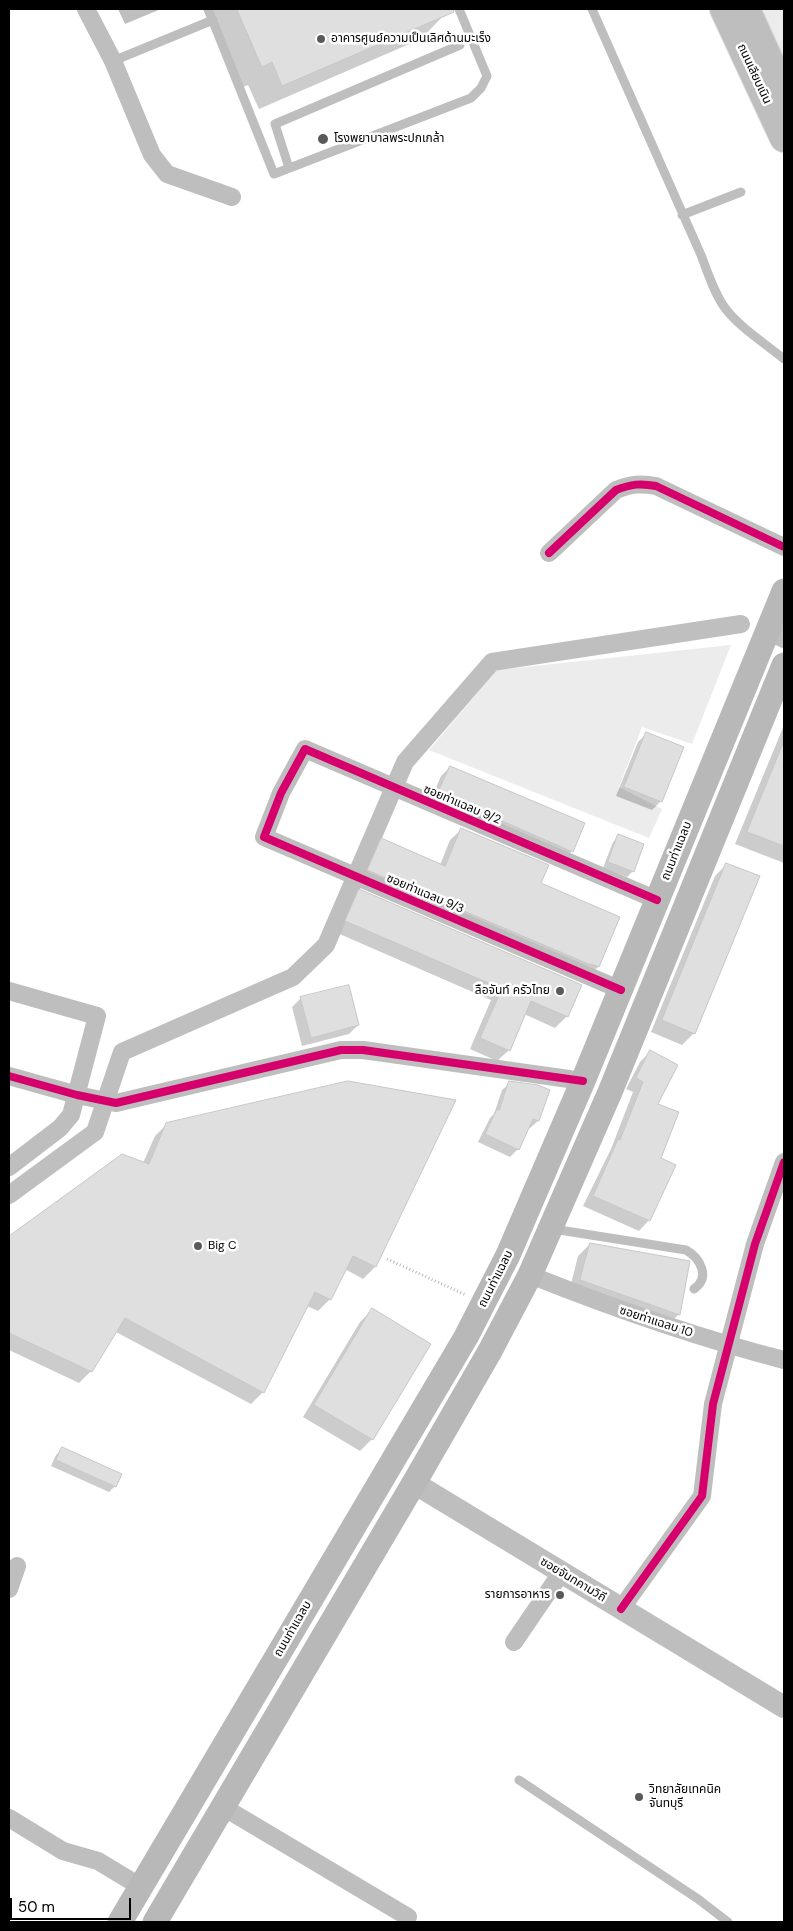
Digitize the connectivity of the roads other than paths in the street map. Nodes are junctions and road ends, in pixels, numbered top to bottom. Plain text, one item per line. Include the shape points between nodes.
1 (86, 9) edge
2 (208, 9) edge
3 (458, 9) edge
4 (592, 9) edge
5 (724, 9) edge
6 (746, 9) edge
7 (213, 20) junction
8 (460, 45) dead end
9 (113, 61) junction
10 (782, 84) edge
11 (784, 138) edge
12 (289, 168) junction
13 (740, 192) dead end
14 (232, 197) dead end
15 (682, 215) junction
16 (784, 359) edge
17 (784, 547) edge
18 (549, 553) dead end
19 (784, 592) edge
20 (776, 633) edge
21 (784, 666) edge
22 (280, 793) joint
23 (657, 900) junction
24 (621, 990) junction
25 (9, 992) edge
26 (9, 1076) edge
27 (583, 1081) junction
28 (610, 1092) junction
29 (77, 1094) junction
30 (784, 1162) edge
31 (9, 1166) edge
32 (777, 1200) edge
33 (550, 1228) junction
34 (530, 1275) junction
35 (694, 1288) dead end
36 (728, 1346) junction
37 (784, 1360) edge
38 (388, 1467) junction
39 (414, 1483) junction
40 (17, 1566) dead end
41 (561, 1572) junction
42 (9, 1589) edge
43 (621, 1609) junction
44 (514, 1642) dead end
45 (784, 1707) edge
46 (519, 1780) dead end
47 (223, 1807) junction
48 (9, 1818) edge
49 (141, 1887) junction
50 (408, 1918) dead end
51 (120, 1922) edge
52 (155, 1922) edge
53 (728, 1922) edge

1 - 9 street
2 - 7 lane
3 - 12 lane via 488,76 482,88 471,98
4 - 15 lane
5 - 11 main road, ถนนเลียบเนิน
6 - 10 main road, ถนนเลียบเนิน
7 - 9 lane
7 - 12 lane via 274,174
8 - 12 lane via 275,124
9 - 14 street via 152,155 167,174
13 - 15 lane
15 - 16 lane via 726,310
17 - 18 street via 656,486 643,483 616,490
19 - 20 main road, ถนนท่าแฉลบ
20 - 23 main road, ถนนท่าแฉลบ
21 - 28 main road
22 - 23 street, ซอยท่าแฉลบ 9/2 via 305,749
22 - 24 street, ซอยท่าแฉลบ 9/3 via 264,837
23 - 24 main road, ถนนท่าแฉลบ
24 - 27 main road, ถนนท่าแฉลบ
25 - 29 street via 97,1016
26 - 29 street
27 - 28 main road
27 - 29 street via 363,1050 341,1050 116,1103
27 - 38 main road, ถนนท่าแฉลบ via 508,1255 466,1337
28 - 33 main road
29 - 31 street via 71,1115 60,1128
30 - 32 street
32 - 36 street via 755,1244
33 - 34 main road
33 - 35 lane via 686,1250 698,1258 701,1266 701,1280
34 - 36 street, ซอยท่าแฉลบ 10
34 - 39 main road
36 - 37 street, ซอยท่าแฉลบ 10
36 - 43 street via 712,1404 702,1496
38 - 39 main road
38 - 49 main road, ถนนท่าแฉลบ
39 - 41 street, ซอยจันทคามวิถี
39 - 47 main road
40 - 42 street
41 - 43 street, ซอยจันทคามวิถี
41 - 44 street
43 - 45 street, ซอยจันทคามวิถี
46 - 53 lane
47 - 50 street
47 - 52 main road
48 - 49 street via 63,1851 98,1861
49 - 51 main road, ถนนท่าแฉลบ

